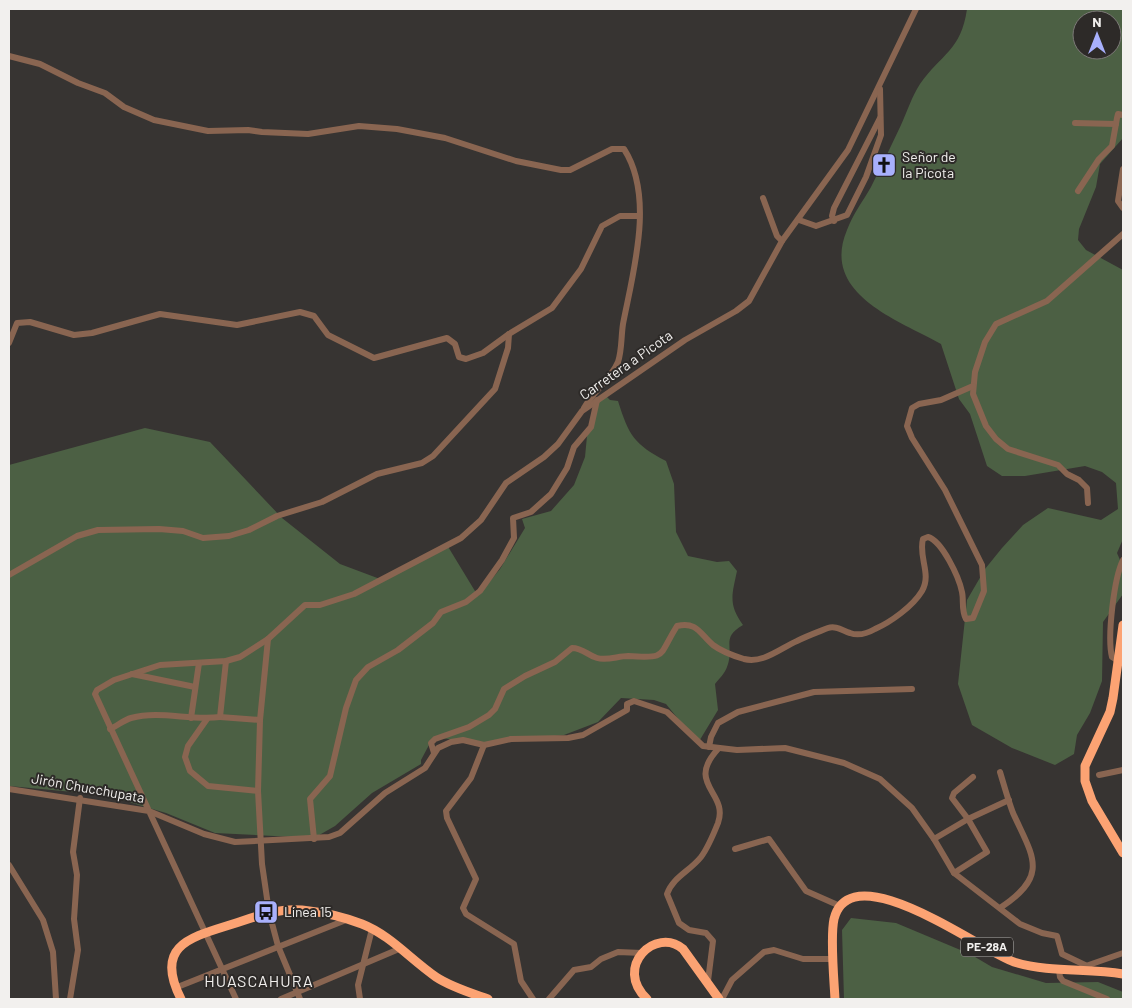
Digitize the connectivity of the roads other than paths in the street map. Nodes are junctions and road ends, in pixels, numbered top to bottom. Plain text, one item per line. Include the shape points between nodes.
1 (916, 9) edge
2 (9, 56) edge
3 (880, 86) junction
4 (1123, 115) edge
5 (880, 117) junction
6 (1075, 123) dead end
7 (1116, 124) junction
8 (1123, 168) edge
9 (1078, 191) dead end
10 (763, 198) dead end
11 (1123, 208) edge
12 (639, 216) junction
13 (799, 220) junction
14 (834, 221) junction
15 (1123, 234) edge
16 (1120, 241) edge
17 (782, 242) junction
18 (509, 334) junction
19 (9, 343) edge
20 (973, 386) junction
21 (598, 400) junction
22 (582, 411) junction
23 (1088, 503) dead end
24 (1123, 560) edge
25 (9, 575) edge
26 (1123, 625) edge
27 (268, 639) junction
28 (226, 662) junction
29 (199, 663) junction
30 (1120, 668) edge
31 (130, 674) junction
32 (195, 687) junction
33 (912, 689) dead end
34 (220, 717) junction
35 (191, 718) junction
36 (206, 719) junction
37 (260, 720) junction
38 (110, 729) junction
39 (484, 745) junction
40 (709, 747) junction
41 (718, 749) junction
42 (434, 753) junction
43 (1123, 770) edge
44 (1000, 772) dead end
45 (1099, 775) dead end
46 (973, 777) dead end
47 (9, 789) edge
48 (258, 791) junction
49 (80, 798) junction
50 (1009, 800) junction
51 (149, 811) junction
52 (968, 819) junction
53 (314, 839) junction
54 (934, 839) junction
55 (262, 840) junction
56 (735, 848) dead end
57 (1123, 853) edge
58 (9, 865) edge
59 (954, 873) junction
60 (840, 906) junction
61 (1000, 908) junction
62 (269, 912) junction
63 (346, 920) junction
64 (372, 928) junction
65 (204, 933) junction
66 (278, 946) junction
67 (399, 949) junction
68 (642, 953) junction
69 (1123, 953) edge
70 (834, 959) junction
71 (362, 965) junction
72 (1082, 968) junction
73 (221, 969) junction
74 (1059, 970) junction
75 (1123, 974) edge
76 (708, 981) junction
77 (175, 988) junction
78 (297, 992) junction
79 (56, 999) edge
80 (70, 999) edge
81 (181, 999) edge
82 (236, 999) edge
83 (281, 999) edge
84 (300, 999) edge
85 (360, 999) edge
86 (488, 999) edge
87 (533, 999) edge
88 (549, 999) edge
89 (647, 999) edge
90 (721, 999) edge
91 (835, 999) edge
92 (1107, 999) edge

1 - 3 street, Carretera a Picota
2 - 12 street via 40,64 105,93 124,107 154,120 208,131 308,134 359,126 397,129 445,138 561,170 570,170 612,149 624,150 632,162
3 - 5 street
3 - 13 street, Carretera a Picota via 848,150
4 - 7 street via 1118,114
5 - 14 street via 834,208
5 - 14 street via 881,136 866,177 846,215
6 - 7 street
7 - 9 street via 1112,146 1099,159
8 - 11 street via 1118,201
10 - 17 street
12 - 18 street via 620,216 602,226 581,269 552,308
12 - 22 street via 638,250 618,360
13 - 14 street via 816,226
13 - 17 street, Carretera a Picota
15 - 16 street
16 - 20 street via 1047,301 996,324 985,342
17 - 21 street, Carretera a Picota via 749,301
18 - 19 street via 483,353 466,359 459,357 455,344 447,338 374,358 328,335 308,313 237,325 160,314 92,333 74,334 30,322 17,322
18 - 25 street via 495,389 433,456 422,463 377,474 322,502 229,536 203,538 182,531 159,529 98,530 77,536
20 - 23 street via 986,426 996,439 1008,449 1058,465 1080,480 1087,488
20 - 42 street via 912,408 907,426 945,490 982,565 984,592 973,618 966,619 962,589 942,549 936,540 928,537 922,544 926,576 922,590 914,601 877,629 860,634 831,627 757,660 742,659 722,650 701,630 684,624 677,626 661,654 652,658 600,658 583,649 572,648 555,662 504,689 489,715 435,739 431,743
21 - 22 street, Carretera a Picota
21 - 53 street via 591,427 574,447 551,494 531,512 513,518 514,538 480,590 466,602 441,612 433,623 398,650 368,667 356,680 330,776 310,799
22 - 27 street, Carretera a Picota via 544,458 506,483 481,520 465,535 354,594 320,605 305,605
24 - 30 street via 1110,621 1112,657
26 - 30 highway
27 - 28 street, Carretera a Picota
27 - 37 street
28 - 29 street, Carretera a Picota
28 - 34 street
29 - 31 street, Carretera a Picota via 160,665
29 - 32 street
30 - 57 highway via 1110,712 1085,766 1085,781 1092,801
31 - 32 street
31 - 38 street, Carretera a Picota via 114,680 95,694
32 - 35 street
33 - 40 street via 814,692 738,712 718,723
34 - 36 street
34 - 37 street
35 - 36 street
35 - 38 street via 155,714 129,718
36 - 48 street via 188,746 185,757 190,771 208,786
37 - 48 street
38 - 51 street
39 - 40 street via 511,739 546,740 583,735 620,715 627,710 627,704 634,701 667,712 696,740
39 - 42 street via 463,740 451,742
39 - 87 street via 471,778 446,811 475,877 475,884 463,908 466,914 514,944 520,981
40 - 41 street
41 - 54 street via 784,748 844,763 880,779 912,808
41 - 76 street via 709,759 705,773 718,804 719,822 701,857 678,876 667,894 679,923 689,930 706,932 713,941
42 - 53 street via 425,768 385,793 340,833
43 - 45 street
44 - 50 street
46 - 52 street via 952,795 954,804
47 - 49 street, Jirón Chucchupata
48 - 55 street
49 - 51 street, Jirón Chucchupata
49 - 80 street via 72,852 77,875 74,919 78,950
50 - 52 street
50 - 61 street via 1033,853 1034,869 1017,897
51 - 55 street via 219,839 235,842
51 - 65 street, Jirón Chucchupata
52 - 54 street
52 - 59 street via 988,852
53 - 55 street
54 - 59 street
55 - 62 street
56 - 60 street via 769,839 806,890
58 - 79 street via 43,920 53,952
59 - 61 street
60 - 70 highway via 834,920
60 - 74 highway, PE-28A via 858,898 884,898 907,906 1013,962
61 - 72 street via 1032,929 1057,936 1062,954
62 - 63 highway via 302,910
62 - 65 highway
62 - 66 street
63 - 64 highway
63 - 66 street
64 - 67 highway
64 - 71 street
65 - 73 street, Jirón Chucchupata
65 - 77 highway via 190,938 176,952 170,974
66 - 73 street
66 - 78 street
67 - 71 street
67 - 86 highway via 437,978
68 - 76 highway via 654,945 680,947
68 - 88 street via 618,952 591,967 574,970
68 - 89 highway via 635,967 636,984
69 - 72 street
70 - 90 street via 802,959 770,950 740,972
70 - 91 highway
71 - 78 street
71 - 85 street via 358,985
72 - 74 highway, PE-28A
72 - 75 highway, PE-28A
73 - 77 street
73 - 82 street, Jirón Chucchupata
74 - 92 street via 1063,982
76 - 90 highway
77 - 81 highway
78 - 83 street
78 - 84 street

